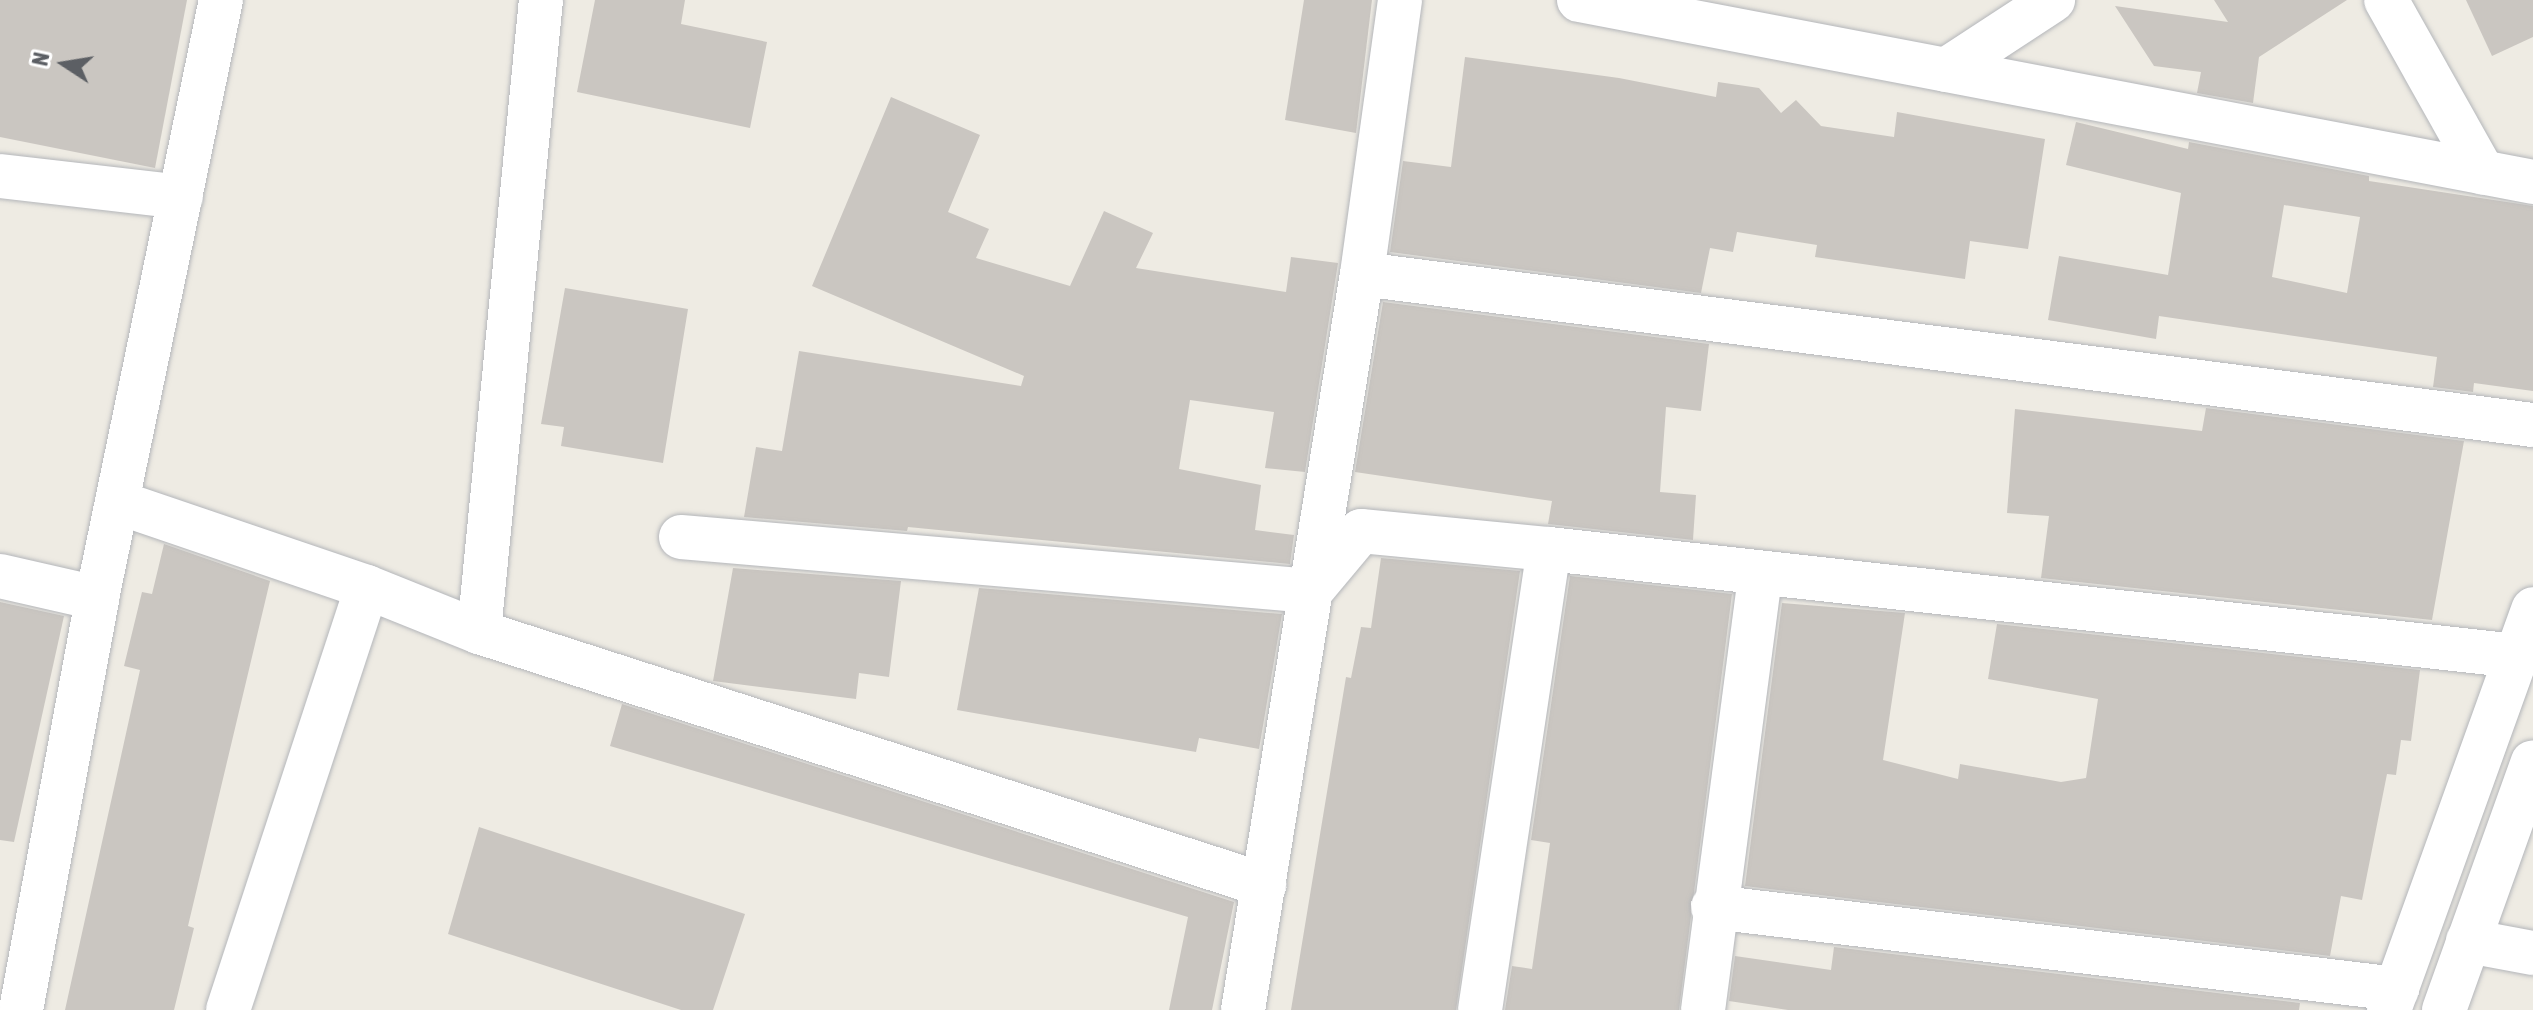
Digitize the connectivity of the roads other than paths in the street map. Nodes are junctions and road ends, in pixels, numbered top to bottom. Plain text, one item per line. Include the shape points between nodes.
1 (221, 0) edge
2 (541, 0) edge
3 (1400, 0) edge
4 (1579, 0) edge
5 (2053, 0) edge
6 (2386, 0) edge
7 (1628, 4) edge
8 (1946, 70) junction
9 (2483, 173) junction
10 (0, 176) edge
11 (2533, 182) edge
12 (181, 197) junction
13 (1362, 274) junction
14 (2533, 425) edge
15 (117, 502) junction
16 (681, 537) dead end
17 (1549, 549) junction
18 (1760, 575) junction
19 (0, 576) edge
20 (367, 587) junction
21 (1311, 591) junction
22 (97, 598) junction
23 (2533, 609) edge
24 (479, 632) junction
25 (2517, 656) junction
26 (2533, 762) edge
27 (1264, 885) junction
28 (1713, 907) junction
29 (2468, 941) junction
30 (2533, 953) edge
31 (2393, 999) edge
32 (21, 1010) edge
33 (228, 1010) edge
34 (1243, 1010) edge
35 (1480, 1010) edge
36 (1703, 1010) edge
37 (2444, 1010) edge

1 - 12 street
2 - 24 street
3 - 13 street
4 - 7 street
5 - 8 street
6 - 9 street
7 - 8 street
8 - 9 street
9 - 11 street
10 - 12 street
12 - 15 street
13 - 14 street
13 - 21 street
15 - 20 street
15 - 22 street
16 - 21 street
17 - 18 street
17 - 21 street via 1361,531
17 - 35 street
18 - 25 street
18 - 28 street
19 - 22 street
20 - 24 street
20 - 33 street
21 - 27 street
22 - 32 street
23 - 25 street
24 - 27 street
25 - 31 street
26 - 29 street
27 - 34 street
28 - 31 street
28 - 36 street
29 - 30 street
29 - 37 street

